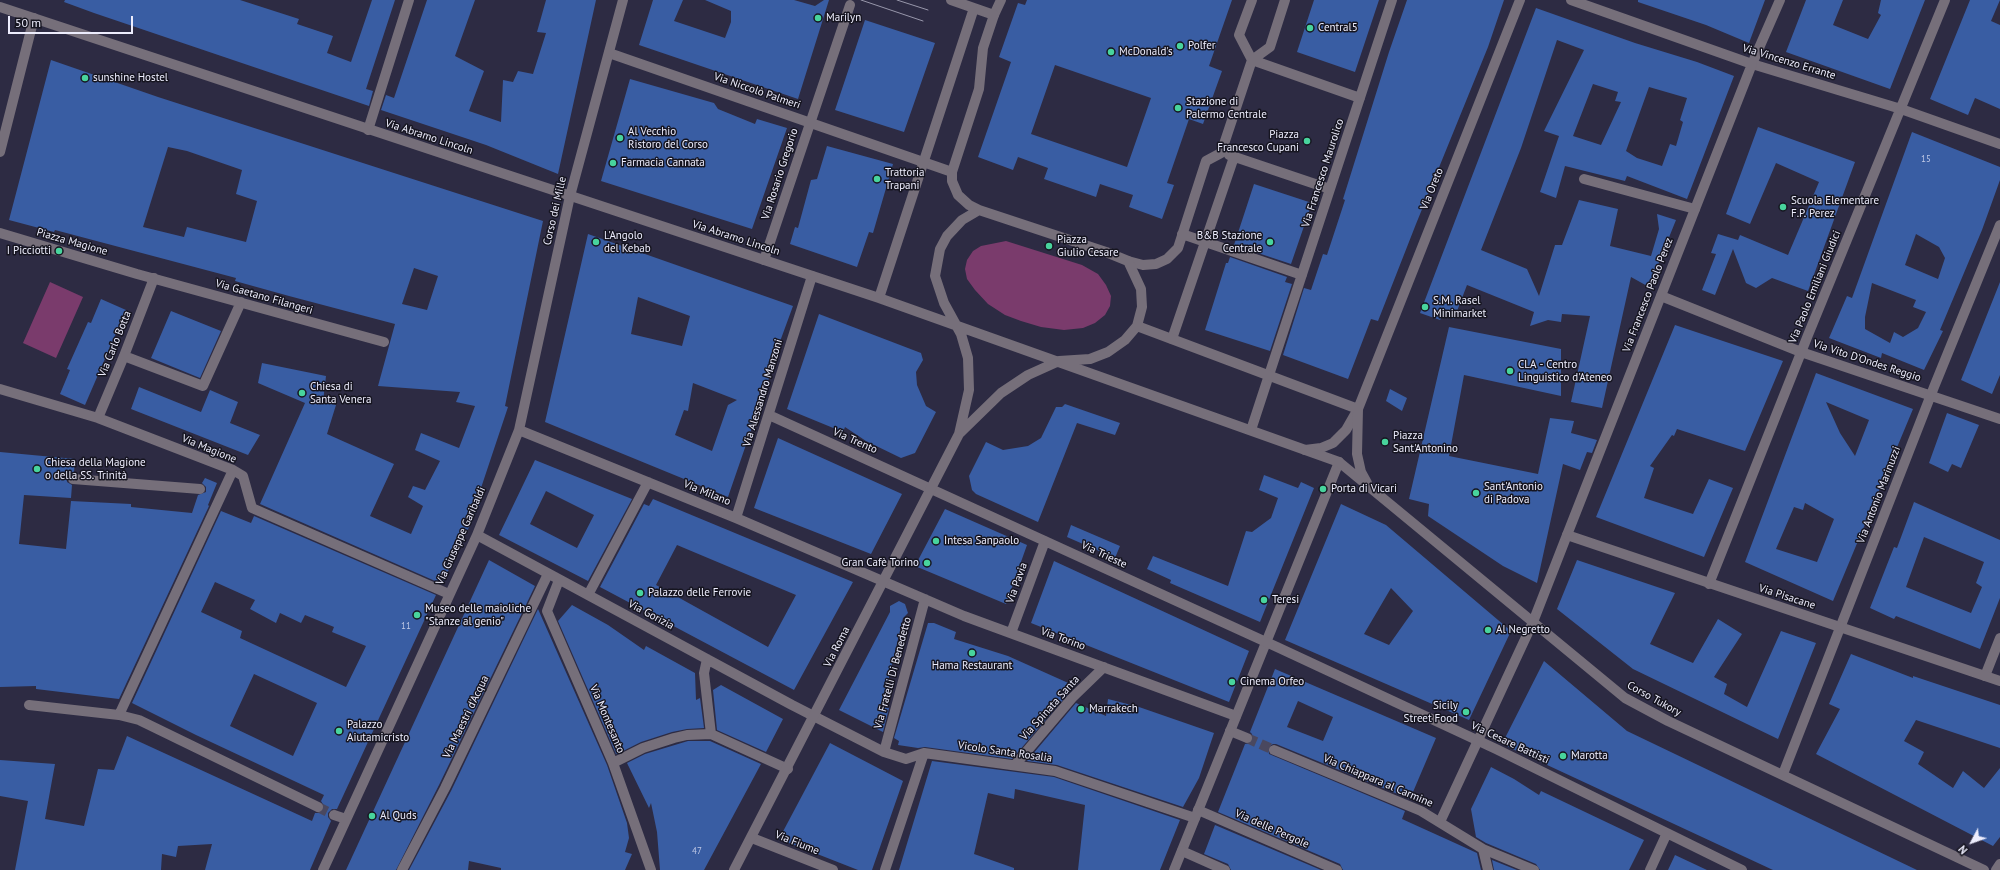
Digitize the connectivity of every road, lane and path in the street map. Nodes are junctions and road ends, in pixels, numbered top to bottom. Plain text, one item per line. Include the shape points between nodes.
1 (409, 0) edge
2 (623, 0) edge
3 (951, 0) edge
4 (1001, 0) edge
5 (1252, 0) edge
6 (1286, 0) edge
7 (1392, 0) edge
8 (1520, 0) edge
9 (1571, 0) edge
10 (1780, 0) edge
11 (1945, 0) edge
12 (975, 4) edge
13 (850, 5) dead end
14 (0, 7) edge
15 (994, 15) junction
16 (34, 18) junction
17 (609, 53) junction
18 (1252, 60) junction
19 (1752, 64) junction
20 (1360, 98) junction
21 (1901, 109) junction
22 (810, 122) junction
23 (368, 130) junction
24 (2000, 144) edge
25 (0, 152) edge
26 (1221, 153) junction
27 (1234, 157) junction
28 (923, 162) junction
29 (952, 172) junction
30 (1584, 179) dead end
31 (1330, 190) junction
32 (570, 196) junction
33 (1694, 209) junction
34 (979, 210) junction
35 (2000, 225) edge
36 (0, 233) edge
37 (1182, 234) junction
38 (1206, 241) junction
39 (764, 260) junction
40 (1128, 261) junction
41 (137, 274) joint
42 (1302, 275) junction
43 (812, 276) junction
44 (154, 278) junction
45 (1661, 296) junction
46 (879, 298) junction
47 (241, 302) junction
48 (957, 325) junction
49 (1137, 326) junction
50 (1172, 339) junction
51 (384, 342) dead end
52 (1801, 352) junction
53 (124, 356) junction
54 (1059, 361) junction
55 (1269, 376) junction
56 (0, 389) edge
57 (1931, 395) junction
58 (1358, 409) junction
59 (769, 415) junction
60 (98, 418) junction
61 (2000, 419) edge
62 (519, 430) junction
63 (1251, 430) junction
64 (959, 434) junction
65 (1305, 450) junction
66 (1339, 462) junction
67 (233, 470) junction
68 (73, 479) dead end
69 (648, 482) junction
70 (1368, 485) junction
71 (200, 489) dead end
72 (932, 489) junction
73 (736, 518) junction
74 (477, 535) junction
75 (1567, 535) junction
76 (1045, 541) junction
77 (548, 574) junction
78 (559, 580) junction
79 (884, 580) junction
80 (1709, 584) junction
81 (449, 594) junction
82 (588, 595) junction
83 (925, 599) junction
84 (1533, 622) junction
85 (1841, 627) junction
86 (1011, 633) junction
87 (2000, 638) edge
88 (1266, 643) junction
89 (707, 659) junction
90 (1104, 667) junction
91 (1985, 676) junction
92 (2000, 681) edge
93 (29, 705) dead end
94 (119, 715) junction
95 (1236, 716) junction
96 (814, 717) junction
97 (1230, 731) junction
98 (711, 734) junction
99 (1247, 738) tunnel mouth
100 (1476, 740) junction
101 (1274, 750) tunnel mouth
102 (884, 752) junction
103 (924, 753) junction
104 (613, 763) junction
105 (1015, 765) junction
106 (788, 769) junction
107 (1783, 774) junction
108 (318, 807) tunnel mouth
109 (1197, 814) junction
110 (334, 815) tunnel mouth
111 (346, 819) junction
112 (1440, 822) junction
113 (1667, 834) junction
114 (752, 838) junction
115 (1483, 849) junction
116 (1182, 851) junction
117 (2000, 864) edge
118 (323, 870) edge
119 (402, 870) edge
120 (651, 870) edge
121 (734, 870) edge
122 (833, 870) edge
123 (885, 870) edge
124 (1174, 870) edge
125 (1225, 870) edge
126 (1337, 870) edge
127 (1488, 870) edge
128 (1534, 870) edge
129 (1650, 870) edge
130 (1741, 870) edge
131 (1984, 870) edge
132 (1996, 870) edge

1 - 23 street
2 - 17 street, Corso dei Mille
3 - 12 street
4 - 15 street
5 - 18 street via 1240,35
6 - 18 street via 1270,47
7 - 20 street, Via Francesco Maurolico
8 - 58 street, Via Oreto
9 - 19 street, Via Vincenzo Errante
10 - 19 street, Via Francesco Paolo Perez
11 - 21 street, Via Paolo Emiliani Giudici
12 - 15 street
12 - 28 street
13 - 22 street, Via Rosario Gregorio
14 - 16 street, Via Abramo Lincoln
15 - 29 street via 983,48 979,88
16 - 23 street, Via Abramo Lincoln
16 - 25 street
17 - 22 street, Via Niccolò Palmeri
17 - 32 street, Corso dei Mille
18 - 20 street
18 - 26 street
19 - 21 street, Via Vincenzo Errante
19 - 33 street, Via Francesco Paolo Perez
20 - 31 street, Via Francesco Maurolico
21 - 24 street, Via Vincenzo Errante
21 - 52 street, Via Paolo Emiliani Giudici
22 - 28 street, Via Niccolò Palmeri
22 - 39 street, Via Rosario Gregorio
23 - 32 street, Via Abramo Lincoln
26 - 27 street
26 - 37 street via 1206,161
27 - 31 street
27 - 38 street
28 - 29 street, Via Niccolò Palmeri
28 - 46 street
29 - 34 street via 952,182 958,195
30 - 33 street
31 - 42 street, Via Francesco Maurolico
32 - 39 street, Via Abramo Lincoln
32 - 62 street, Corso dei Mille
33 - 45 street, Via Francesco Paolo Perez
34 - 40 street
34 - 48 street via 962,220 947,236 937,261 935,276 938,290
35 - 57 street, Via Antonio Marinuzzi
36 - 41 street, Piazza Magione
37 - 38 street
37 - 40 street via 1178,248 1167,259 1156,264 1143,265
38 - 42 street
38 - 50 street
39 - 43 street, Via Abramo Lincoln
40 - 49 street via 1141,289 1142,307
41 - 44 street, Via Gaetano Filangeri
42 - 55 street, Via Francesco Maurolico
43 - 46 street, Via Abramo Lincoln
43 - 59 street, Via Alessandro Manzoni
44 - 47 street, Via Gaetano Filangeri
44 - 53 street, Via Carlo Botta
45 - 52 street, Via Vito D'Ondes Reggio
45 - 75 street, Via Francesco Paolo Perez
46 - 48 street, Via Abramo Lincoln
47 - 51 street, Via Gaetano Filangeri
47 - 53 street via 203,386
48 - 54 street, Via Abramo Lincoln
48 - 64 street via 968,358 969,390
49 - 50 street
49 - 54 street via 1125,340 1108,352 1090,359
50 - 55 street
52 - 57 street, Via Vito D'Ondes Reggio
52 - 80 street, Via Paolo Emiliani Giudici
53 - 60 street, Via Carlo Botta
54 - 63 street, Corso Tukory
54 - 64 street via 1015,382
55 - 58 street
55 - 63 street, Via Francesco Maurolico
56 - 60 street, Via Magione
57 - 61 street, Via Vito D'Ondes Reggio
57 - 85 street, Via Antonio Marinuzzi
58 - 65 street via 1346,430 1333,443 1322,448
58 - 70 street via 1357,454
59 - 72 street, Via Trento
59 - 73 street, Via Alessandro Manzoni
60 - 67 street, Via Magione
62 - 69 street, Via Milano
62 - 74 street, Via Giuseppe Garibaldi
63 - 65 street, Corso Tukory
64 - 72 street, Via Roma
65 - 66 street, Corso Tukory
66 - 70 street, Corso Tukory
66 - 88 street
67 - 81 street, Via Magione via 243,476 252,508
67 - 94 street
68 - 71 street
69 - 73 street, Via Milano
69 - 82 street
70 - 84 street, Corso Tukory
72 - 76 street, Via Trieste
72 - 79 street, Via Roma
73 - 79 street, Via Milano
74 - 77 street, Via Gorizia
74 - 81 street, Via Giuseppe Garibaldi
75 - 80 street, Via Pisacane
75 - 84 street, Via Francesco Paolo Perez
76 - 86 street, Via Pavia
76 - 88 street, Via Trieste
77 - 78 street, Via Gorizia
77 - 119 street, Via Maestri d'Acqua via 445,788
78 - 82 street, Via Gorizia
78 - 104 street, Via Montesanto via 547,611
79 - 83 street, Via Torino
79 - 96 street, Via Roma
80 - 85 street, Via Pisacane
81 - 111 street, Via Giuseppe Garibaldi
82 - 89 street, Via Gorizia
83 - 86 street, Via Torino
83 - 102 street, Via Fratelli Di Benedetto
84 - 100 street, Via Francesco Paolo Perez
84 - 107 street, Corso Tukory via 1625,698
85 - 91 street, Via Pisacane
85 - 107 street, Via Antonio Marinuzzi
86 - 90 street, Via Torino
87 - 91 street
88 - 95 street
88 - 100 street, Via Cesare Battisti
89 - 96 street, Via Gorizia
89 - 98 street via 704,673
90 - 95 street, Via Torino
90 - 105 street, Via Spinata Santa via 1072,698
91 - 92 street, Via Pisacane
93 - 94 street
94 - 108 street via 138,720
95 - 97 street
96 - 102 street, Vicolo Santa Rosalia
96 - 106 street, Via Roma
97 - 99 street
97 - 109 street
98 - 104 street via 674,738 643,748
98 - 106 street
100 - 112 street, Via Francesco Paolo Perez
100 - 113 street, Via Cesare Battisti
101 - 112 street, Via Chiappara al Carmine via 1410,806
102 - 103 street, Vicolo Santa Rosalia via 906,759
103 - 105 street, Vicolo Santa Rosalia
103 - 123 street
104 - 120 street, Via Montesanto
105 - 109 street, Vicolo Santa Rosalia via 1055,771
106 - 114 street, Via Roma
107 - 131 street, Corso Tukory
109 - 116 street
109 - 126 street, Via delle Pergole
110 - 111 street
111 - 118 street, Via Giuseppe Garibaldi
112 - 115 street, Via Chiappara al Carmine
113 - 129 street
113 - 130 street, Via Cesare Battisti
114 - 121 street, Via Roma
114 - 122 street, Via Fiume
115 - 127 street
115 - 128 street, Via Chiappara al Carmine
116 - 124 street
116 - 125 street
117 - 132 street

